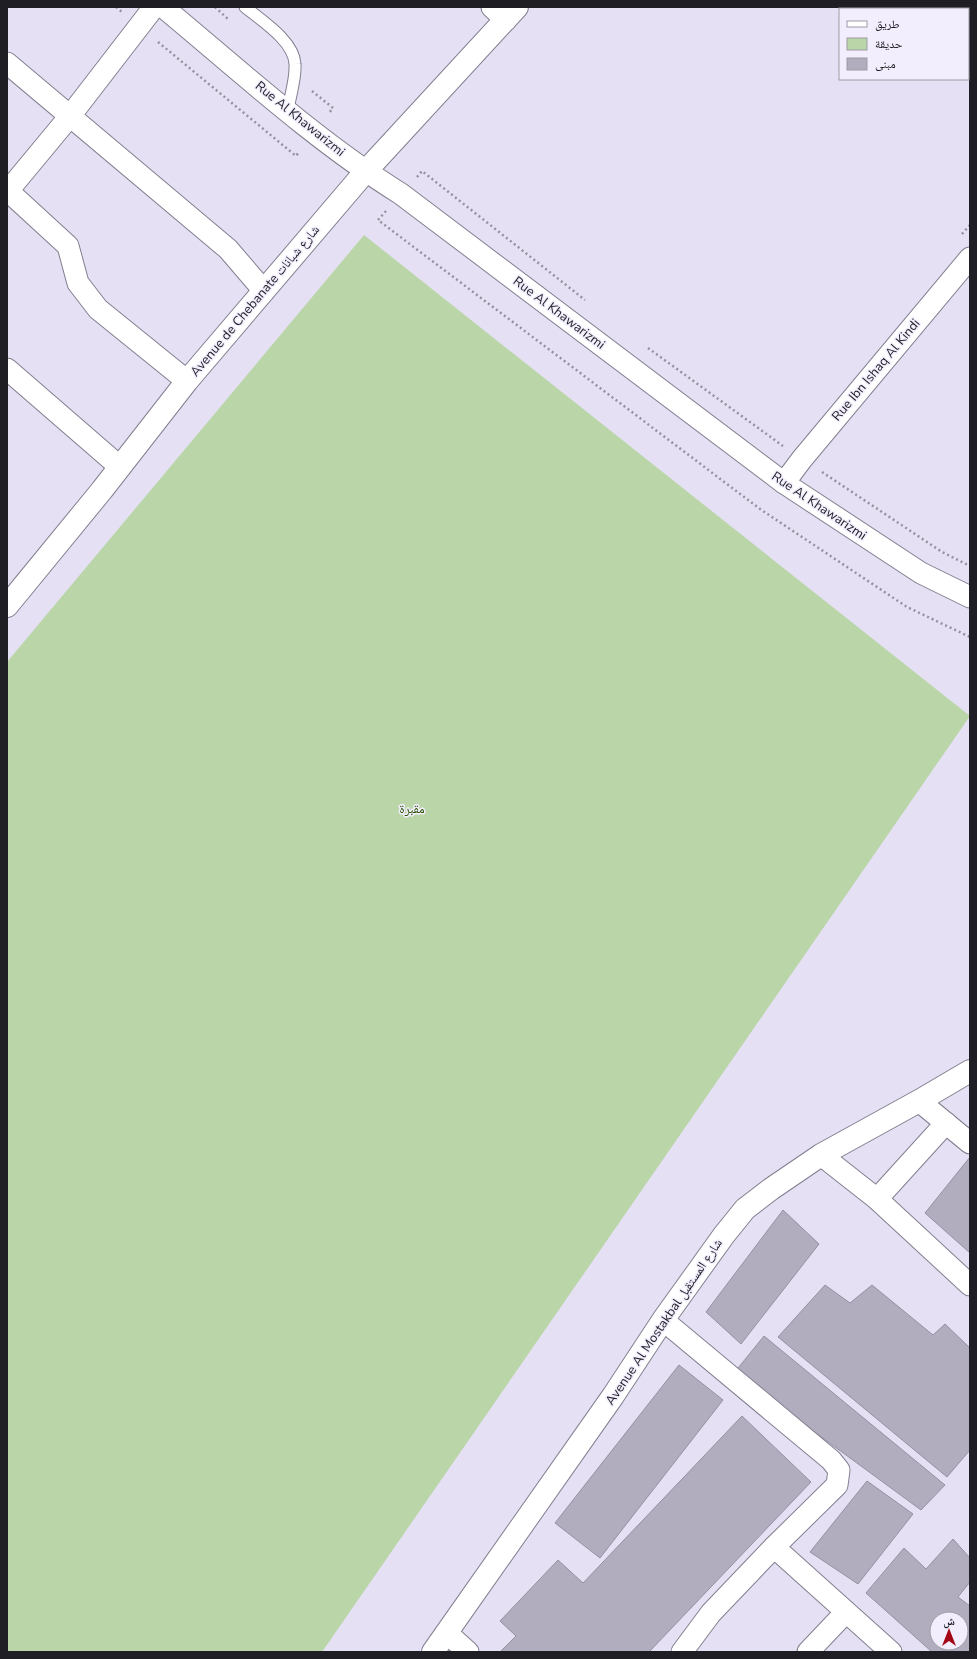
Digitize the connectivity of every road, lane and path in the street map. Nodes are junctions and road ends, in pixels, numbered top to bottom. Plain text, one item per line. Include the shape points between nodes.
1 (154, 7) edge
2 (163, 7) edge
3 (245, 7) edge
4 (505, 11) edge
5 (7, 63) edge
6 (288, 110) junction
7 (70, 116) junction
8 (365, 172) junction
9 (7, 191) edge
10 (401, 194) junction
11 (970, 258) edge
12 (264, 291) junction
13 (589, 303) dead end
14 (646, 346) dead end
15 (7, 369) edge
16 (187, 381) junction
17 (802, 459) junction
18 (120, 467) junction
19 (784, 483) junction
20 (970, 566) edge
21 (970, 598) edge
22 (7, 606) edge
23 (970, 638) edge
24 (970, 1071) edge
25 (919, 1101) junction
26 (946, 1123) junction
27 (970, 1143) edge
28 (820, 1155) junction
29 (877, 1199) junction
30 (970, 1285) edge
31 (663, 1320) junction
32 (774, 1547) junction
33 (846, 1612) junction
34 (447, 1632) junction
35 (686, 1651) edge
36 (433, 1652) edge
37 (468, 1652) edge
38 (808, 1652) edge
39 (891, 1652) edge

1 - 7 street
2 - 6 street, Rue Al Khawarizmi
3 - 6 lane via 288,44 293,54 295,64
4 - 8 street, Avenue de Chebanate شارع شبانات
5 - 7 street
6 - 8 street, Rue Al Khawarizmi
7 - 9 street
7 - 12 street via 228,249
8 - 10 street, Rue Al Khawarizmi
8 - 12 street, Avenue de Chebanate شارع شبانات
9 - 16 street via 68,246 78,283 98,309
10 - 13 path via 422,171
10 - 19 street, Rue Al Khawarizmi
10 - 23 path via 378,220 760,508 907,607
11 - 17 street, Rue Ibn Ishaq Al Kindi
12 - 16 street, Avenue de Chebanate شارع شبانات
14 - 17 path
15 - 18 street
16 - 18 street, Avenue de Chebanate شارع شبانات
17 - 19 street, Rue Ibn Ishaq Al Kindi
17 - 20 path via 942,552
18 - 22 street, Avenue de Chebanate شارع شبانات
19 - 21 street, Rue Al Khawarizmi via 921,573
24 - 25 street, Avenue Al Mostakbal شارع المستقبل
25 - 26 street
25 - 28 street, Avenue Al Mostakbal شارع المستقبل
26 - 27 street
26 - 29 street
28 - 29 street
28 - 31 street, Avenue Al Mostakbal شارع المستقبل via 745,1209
29 - 30 street
31 - 32 street via 831,1460 839,1470 837,1485
31 - 34 street, Avenue Al Mostakbal شارع المستقبل via 613,1396
32 - 33 street
32 - 35 street via 711,1613
33 - 38 street
33 - 39 street
34 - 36 street, Avenue Al Mostakbal شارع المستقبل
34 - 37 street

